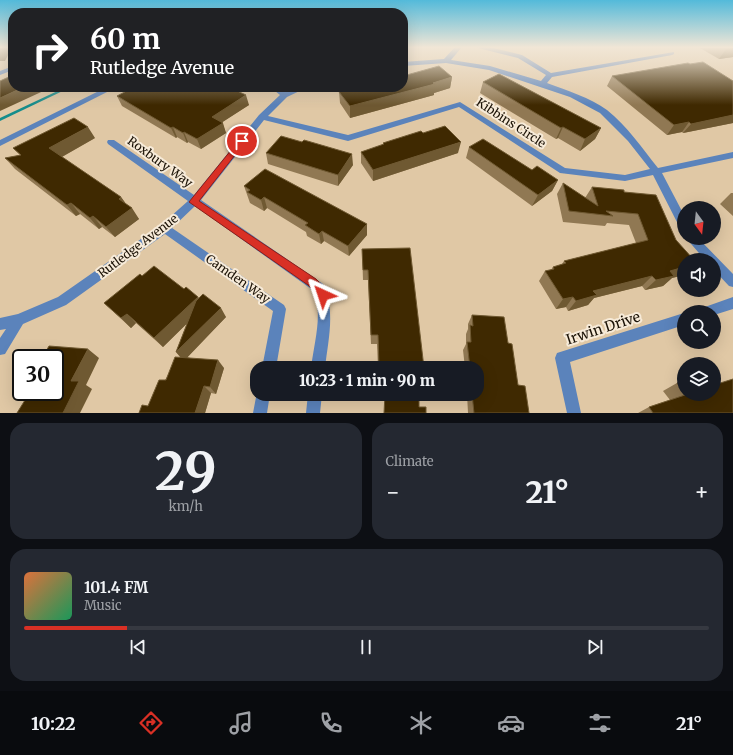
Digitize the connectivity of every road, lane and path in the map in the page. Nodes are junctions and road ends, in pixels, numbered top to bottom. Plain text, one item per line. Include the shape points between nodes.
1 (479, 66) edge
2 (537, 66) edge
3 (598, 66) edge
4 (550, 75) junction
5 (543, 84) junction
6 (103, 92) edge
7 (280, 92) edge
8 (292, 92) edge
9 (284, 95) junction
10 (262, 117) junction
11 (112, 142) dead end
12 (0, 143) edge
13 (732, 157) edge
14 (656, 171) junction
15 (194, 202) junction
16 (677, 212) edge
17 (166, 228) junction
18 (698, 245) edge
19 (705, 253) edge
20 (721, 269) edge
21 (733, 282) edge
22 (733, 304) edge
23 (721, 308) edge
24 (19, 320) junction
25 (677, 321) edge
26 (0, 324) edge
27 (0, 349) edge
28 (270, 361) edge
29 (319, 361) edge
30 (263, 401) edge
31 (314, 401) edge
32 (260, 413) edge
33 (312, 413) edge
34 (574, 413) edge

1 - 5 street
2 - 4 street
3 - 4 street
4 - 5 street
5 - 14 street via 573,95 603,111 631,139
6 - 12 street
7 - 9 street
8 - 9 street, Rutledge Avenue
9 - 10 street, Rutledge Avenue
10 - 14 street, Kibbins Circle via 348,138 460,104 564,171 625,178
10 - 15 street, Rutledge Avenue
11 - 15 street, Roxbury Way
13 - 14 street, Kibbins Circle
14 - 16 street
15 - 17 street, Rutledge Avenue
15 - 29 street, Roxbury Way via 319,288 323,295 324,318
17 - 24 street, Rutledge Avenue via 62,301
17 - 28 street, Camden Way via 280,309
18 - 19 street
20 - 21 street
22 - 23 street
24 - 26 street, Rutledge Avenue
24 - 27 street
25 - 34 street, Irwin Drive via 562,358
30 - 32 street
31 - 33 street

